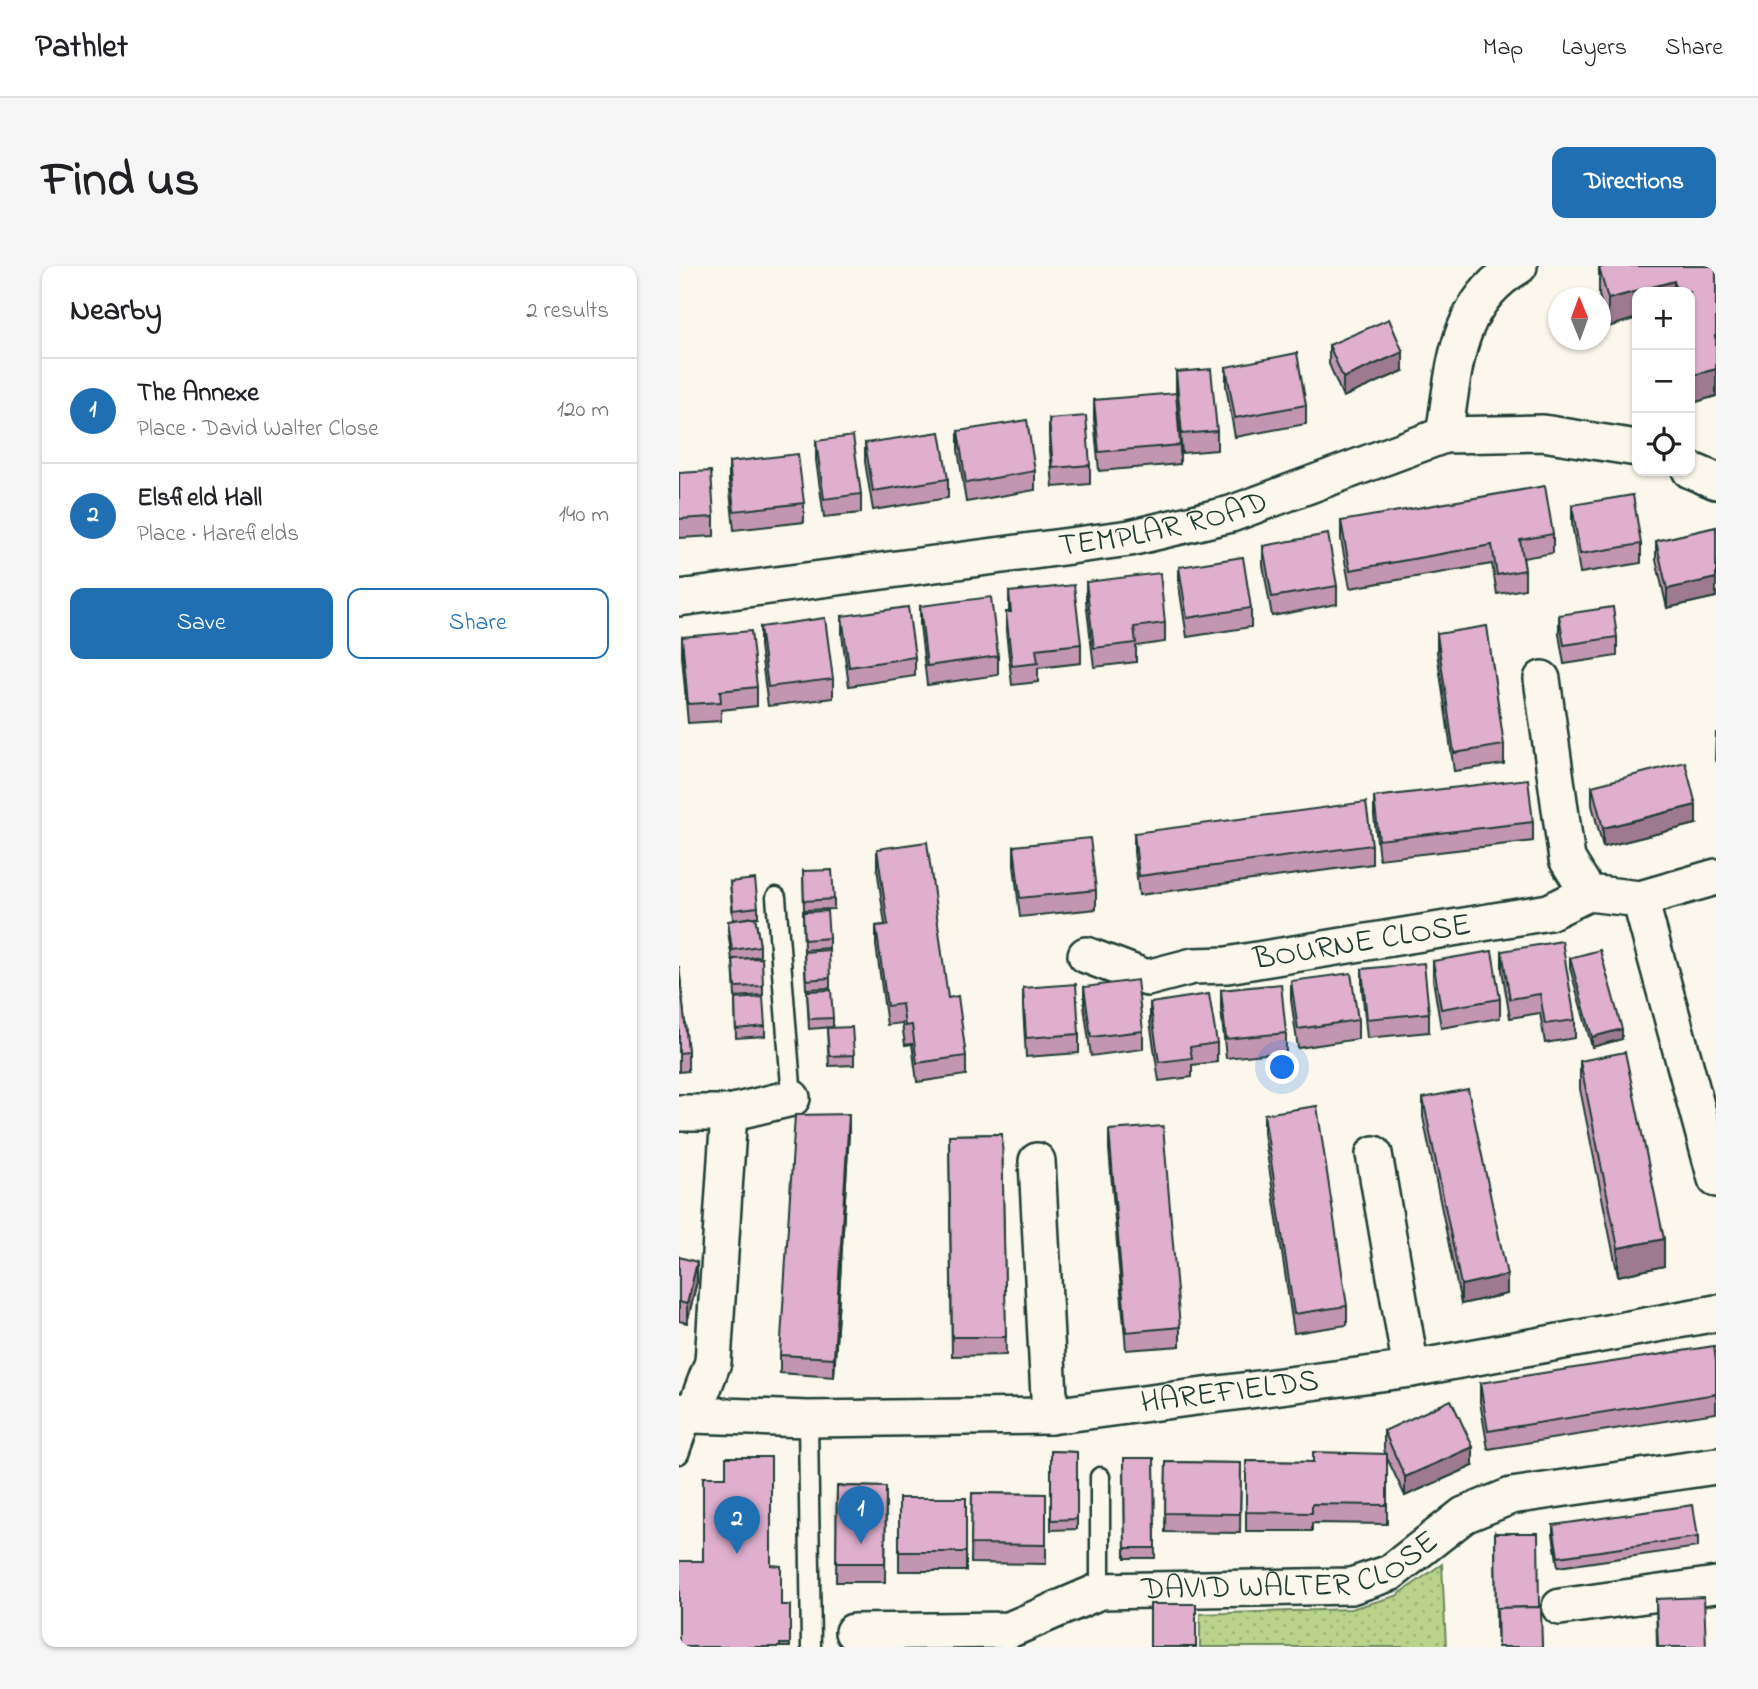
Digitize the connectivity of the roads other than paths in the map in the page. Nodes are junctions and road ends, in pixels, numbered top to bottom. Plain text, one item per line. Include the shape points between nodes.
1 (1519, 266) edge
2 (1444, 435) junction
3 (1632, 447) edge
4 (1695, 472) edge
5 (1716, 481) edge
6 (679, 598) edge
7 (1542, 679) dead end
8 (1716, 877) edge
9 (1588, 893) junction
10 (776, 897) dead end
11 (1640, 899) junction
12 (1086, 955) dead end
13 (1703, 1080) edge
14 (793, 1098) joint
15 (729, 1113) junction
16 (679, 1114) edge
17 (1374, 1154) dead end
18 (1037, 1161) dead end
19 (1716, 1179) edge
20 (1716, 1313) edge
21 (1411, 1369) junction
22 (686, 1413) edge
23 (1050, 1416) junction
24 (808, 1419) junction
25 (679, 1454) edge
26 (1716, 1466) edge
27 (1100, 1477) dead end
28 (1716, 1585) edge
29 (1100, 1591) junction
30 (1560, 1607) dead end
31 (853, 1632) dead end
32 (811, 1647) edge

1 - 2 street via 1479,300 1460,336
2 - 3 street, TEMPLAR ROAD via 1543,433
2 - 6 street, TEMPLAR ROAD via 1231,514 1130,538
4 - 5 street
7 - 9 street via 1567,859
8 - 11 street
9 - 11 street
9 - 12 street, BOURNE CLOSE via 1549,912 1227,965 1193,966 1147,978
10 - 14 lane
11 - 13 street
13 - 19 street
14 - 15 street
15 - 16 street
15 - 22 street via 713,1362
17 - 21 street
18 - 23 street
20 - 21 street, HAREFIELDS
21 - 23 street, HAREFIELDS
22 - 24 street, HAREFIELDS
22 - 25 lane
23 - 24 street, HAREFIELDS
24 - 32 lane
26 - 29 street, DAVID WALTER CLOSE via 1511,1496 1464,1515 1389,1573 1351,1586
27 - 29 lane
28 - 30 street
29 - 31 street, DAVID WALTER CLOSE via 1009,1630

